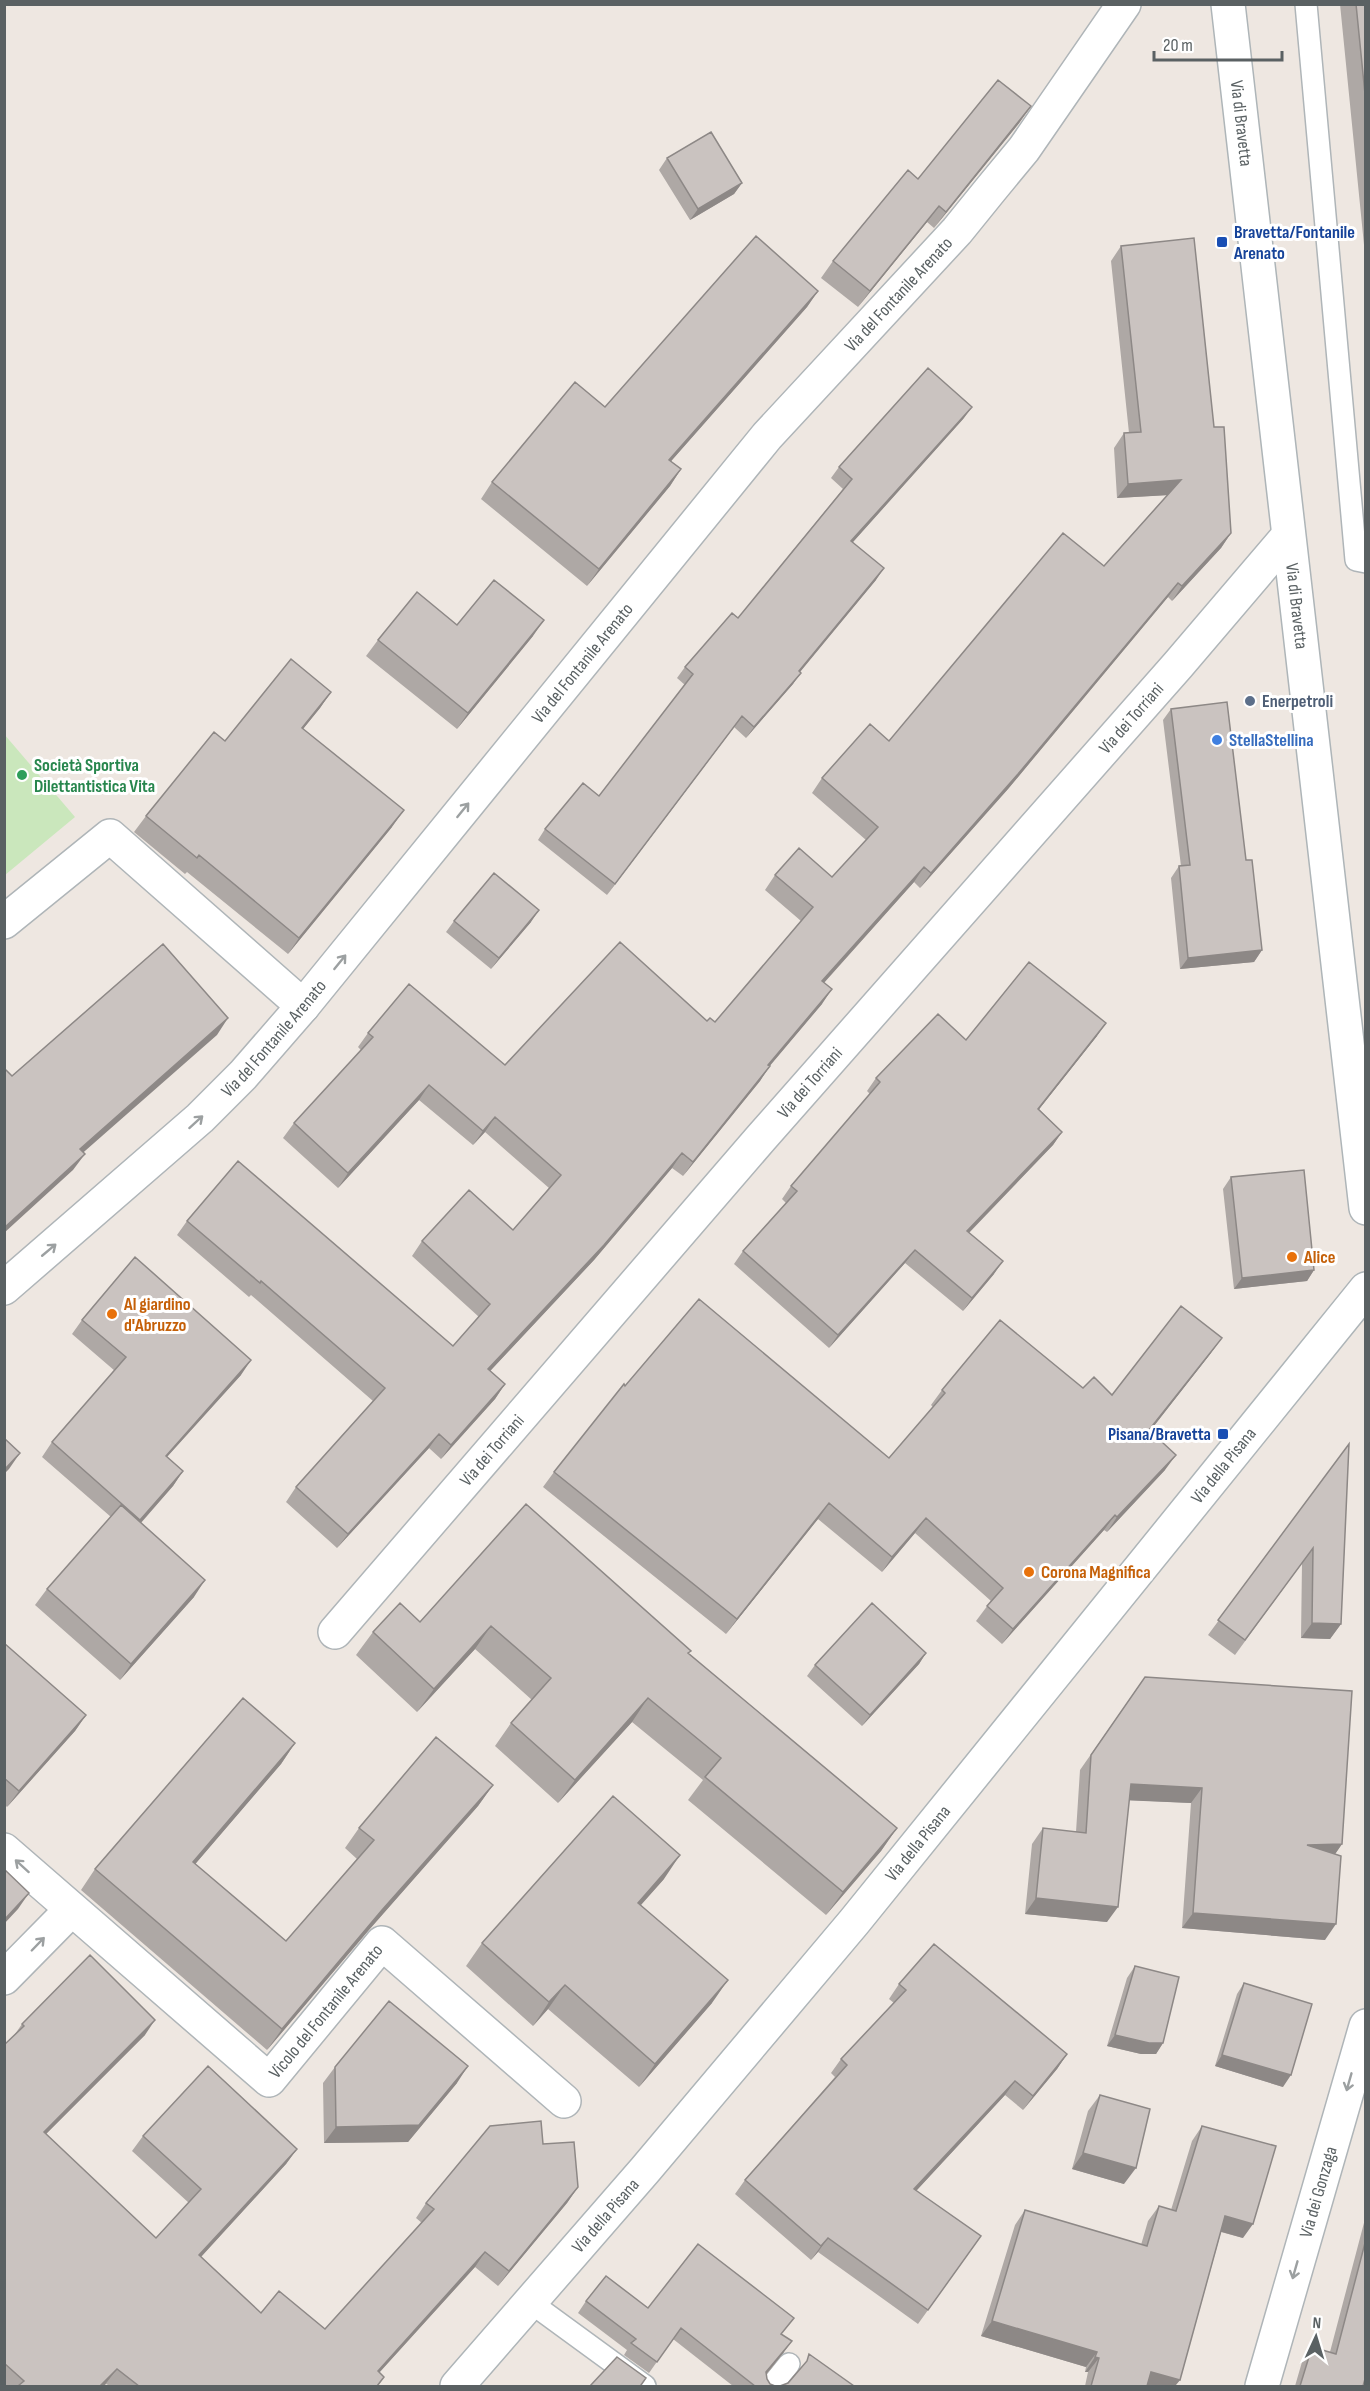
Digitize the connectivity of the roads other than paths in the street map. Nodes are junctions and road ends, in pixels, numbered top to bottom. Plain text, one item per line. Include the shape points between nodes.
1 (1124, 4) edge
2 (1228, 4) edge
3 (1306, 4) edge
4 (1288, 536) junction
5 (1365, 562) edge
6 (4, 922) edge
7 (303, 1006) junction
8 (1365, 1208) edge
9 (4, 1288) edge
10 (1365, 1289) edge
11 (335, 1632) dead end
12 (4, 1850) edge
13 (71, 1910) junction
14 (4, 1978) edge
15 (1365, 2026) edge
16 (564, 2101) dead end
17 (530, 2301) junction
18 (789, 2364) edge
19 (457, 2386) edge
20 (645, 2386) edge
21 (771, 2386) edge
22 (1262, 2386) edge

7 -> 1 street, Via del Fontanile Arenato via 767,436 957,231 1023,149
2 - 4 street, Via di Bravetta
3 - 5 lane via 1356,560
4 - 8 street, Via di Bravetta
4 - 11 street, Via dei Torriani
6 - 7 street via 110,836
9 -> 7 street, Via del Fontanile Arenato via 200,1118
10 - 17 street, Via della Pisana via 854,1922
13 -> 12 street, Vicolo del Fontanile Arenato
14 -> 13 street
13 - 16 street, Vicolo del Fontanile Arenato via 269,2079 382,1943
15 -> 22 street, Via dei Gonzaga
17 - 19 street, Via della Pisana
17 - 20 lane
18 - 21 lane

